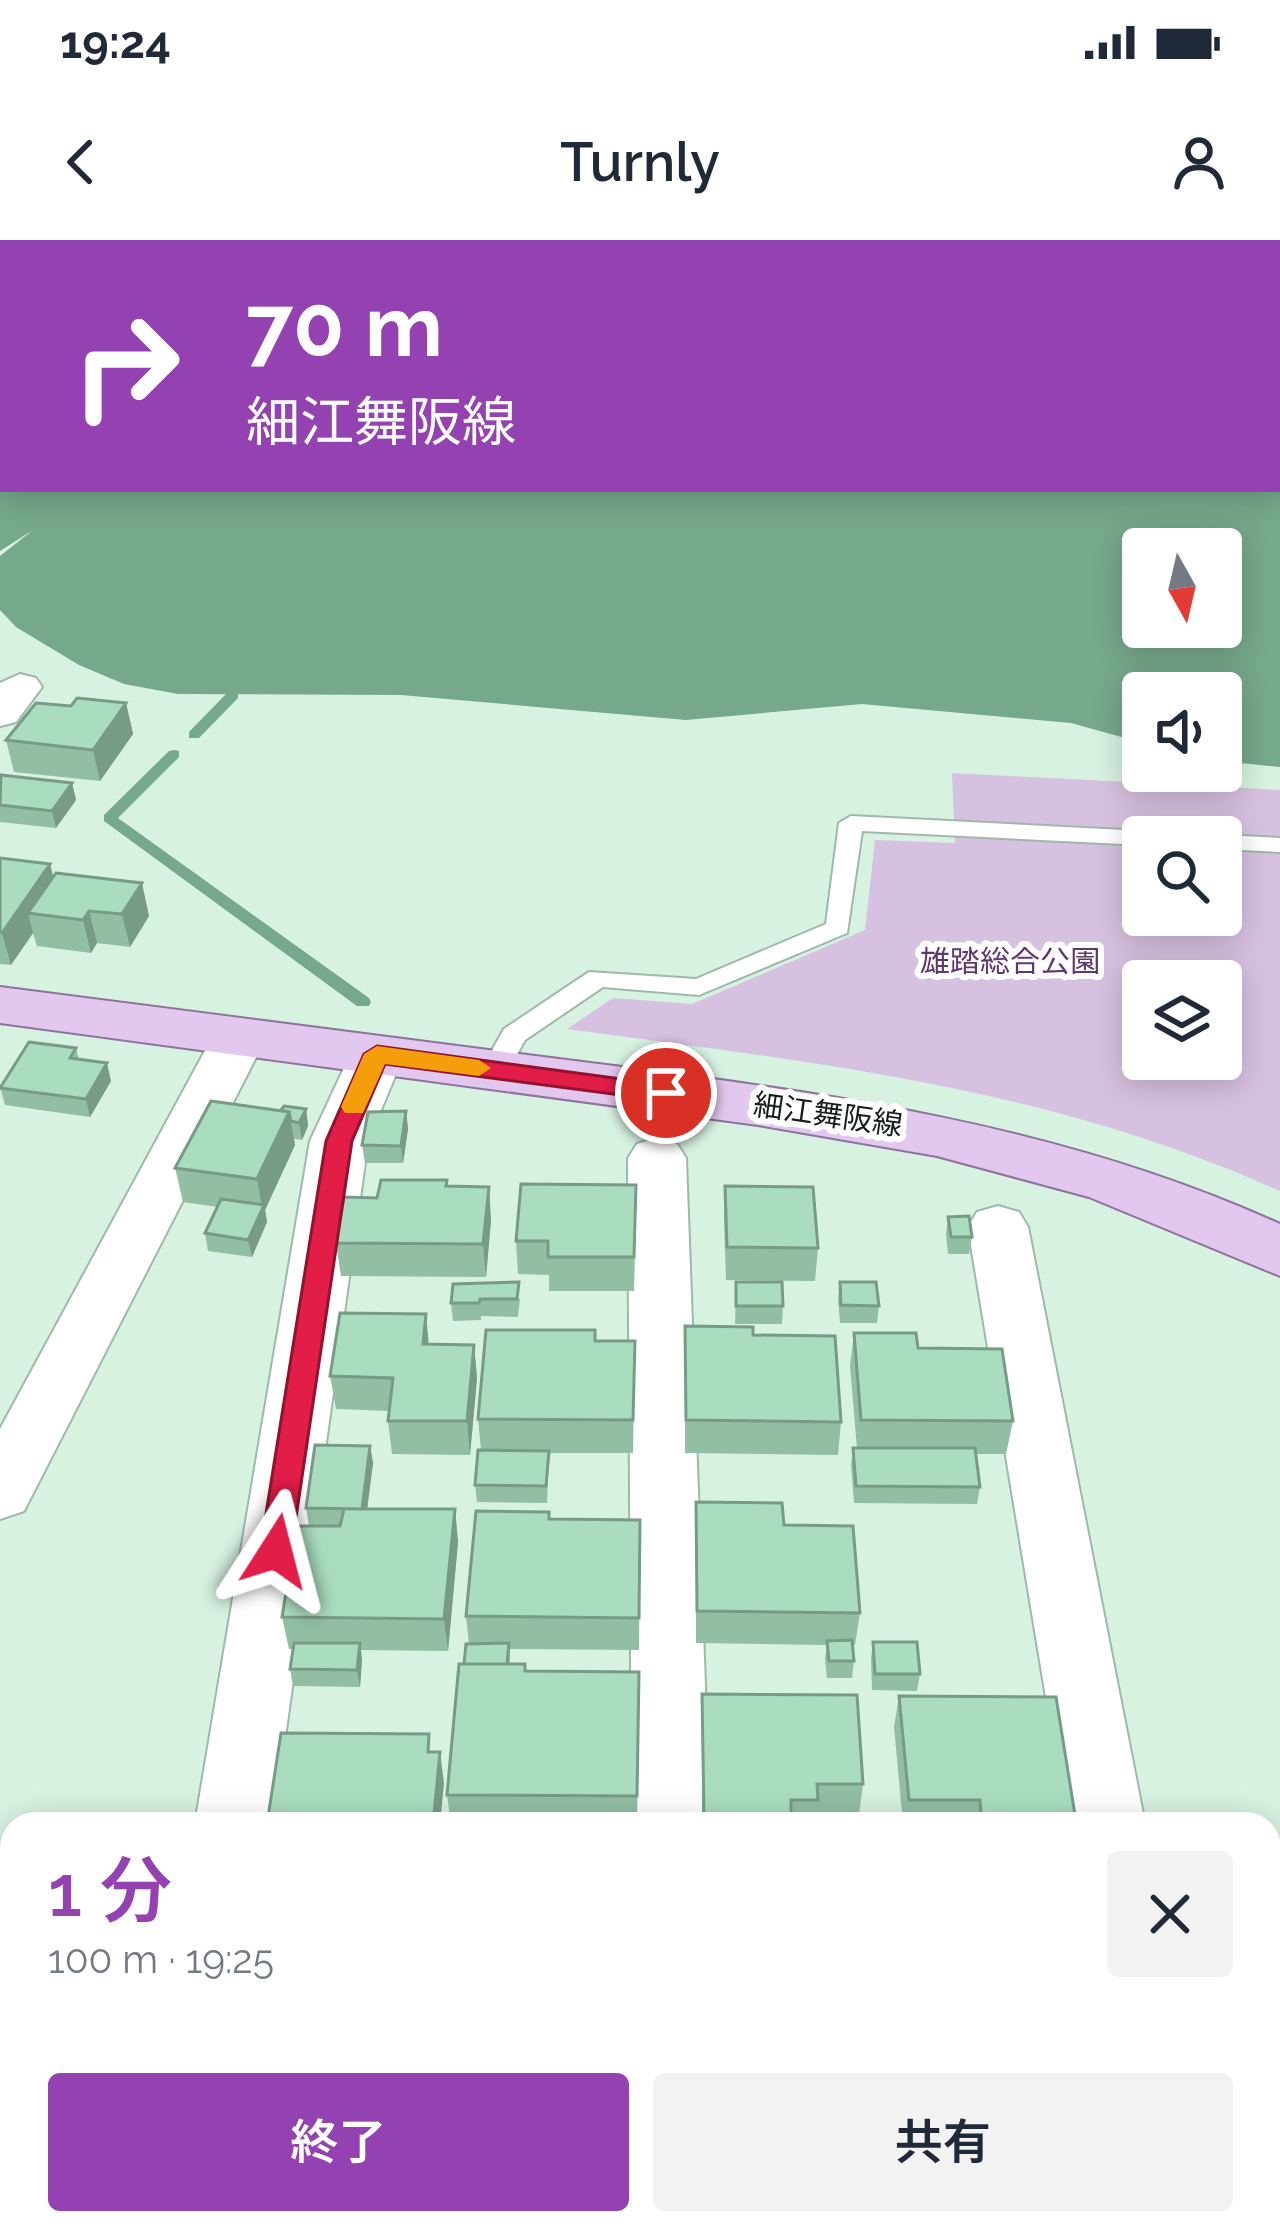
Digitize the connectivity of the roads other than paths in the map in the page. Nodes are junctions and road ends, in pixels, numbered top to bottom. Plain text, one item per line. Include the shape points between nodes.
1 (1122, 837) edge
2 (1242, 843) edge
3 (1280, 845) edge
4 (0, 1005) edge
5 (240, 1036) junction
6 (377, 1054) junction
7 (495, 1070) junction
8 (657, 1158) dead end
9 (998, 1227) dead end
10 (1280, 1252) edge
11 (0, 1492) edge
12 (236, 1812) edge
13 (671, 1812) edge
14 (1104, 1812) edge

1 - 7 lane via 851,823 838,928 699,987 598,979 514,1035
2 - 3 lane
4 - 5 main road, 細江舞阪線
5 - 6 main road, 細江舞阪線
5 - 11 street
6 - 7 main road, 細江舞阪線
6 - 12 street via 339,1141
7 - 10 main road, 細江舞阪線 via 961,1137 1146,1193
8 - 13 street
9 - 14 street

